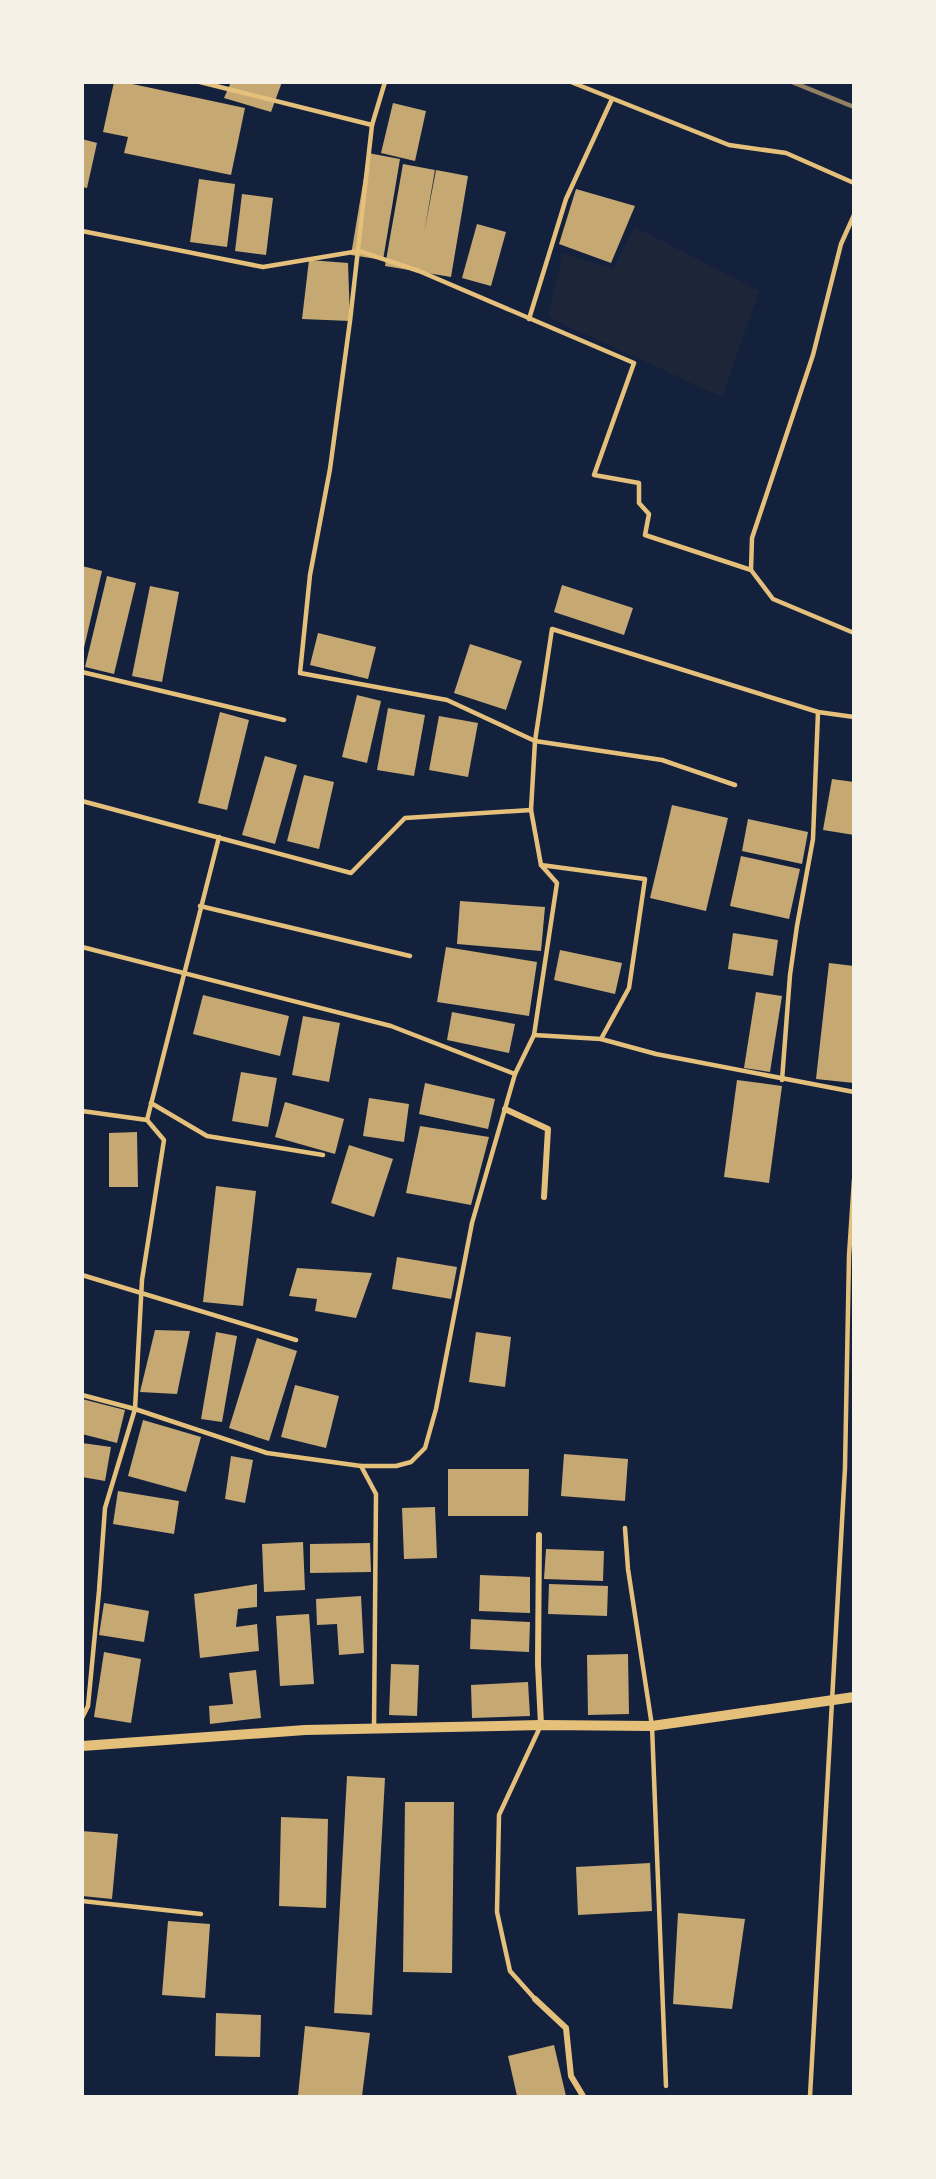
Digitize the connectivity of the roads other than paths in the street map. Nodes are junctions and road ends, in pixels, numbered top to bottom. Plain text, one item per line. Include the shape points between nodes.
1 (200, 82) edge
2 (385, 82) edge
3 (571, 82) edge
4 (612, 99) junction
5 (372, 125) junction
6 (854, 183) edge
7 (854, 215) edge
8 (82, 231) edge
9 (358, 251) junction
10 (529, 320) junction
11 (751, 570) junction
12 (854, 633) edge
13 (82, 672) edge
14 (818, 712) junction
15 (854, 717) edge
16 (284, 720) dead end
17 (535, 741) junction
18 (735, 786) dead end
19 (82, 801) edge
20 (531, 810) junction
21 (219, 837) junction
22 (541, 865) junction
23 (200, 906) junction
24 (82, 947) edge
25 (410, 956) dead end
26 (184, 973) junction
27 (534, 1035) junction
28 (601, 1039) junction
29 (515, 1074) junction
30 (782, 1080) junction
31 (854, 1092) edge
32 (151, 1103) junction
33 (505, 1109) junction
34 (82, 1111) edge
35 (147, 1120) junction
36 (323, 1155) dead end
37 (854, 1180) edge
38 (544, 1197) dead end
39 (851, 1257) edge
40 (82, 1275) edge
41 (141, 1293) junction
42 (296, 1340) dead end
43 (82, 1395) edge
44 (135, 1408) junction
45 (361, 1466) junction
46 (625, 1528) dead end
47 (539, 1535) dead end
48 (854, 1697) edge
49 (831, 1701) junction
50 (82, 1718) edge
51 (541, 1725) junction
52 (652, 1726) junction
53 (374, 1729) junction
54 (82, 1746) edge
55 (82, 1901) edge
56 (201, 1914) dead end
57 (535, 1999) joint
58 (666, 2086) dead end
59 (583, 2097) edge
60 (810, 2097) edge

1 - 5 lane
2 - 5 lane
3 - 4 lane
4 - 6 lane via 729,145 786,153
4 - 10 lane via 566,200
5 - 9 lane
7 - 11 lane via 841,244 813,355 752,538
8 - 9 lane via 263,267
9 - 10 lane via 418,271
9 - 17 lane via 330,469 310,574 300,673 447,700
10 - 11 lane via 634,363 594,475 639,483 639,503 649,514 645,535
11 - 12 lane via 772,599
13 - 16 lane
14 - 15 lane
14 - 17 lane via 552,629
14 - 30 lane via 813,839 790,975
17 - 18 lane via 662,760
17 - 20 lane
19 - 21 lane
20 - 21 lane via 405,818 351,873
20 - 22 lane
21 - 23 lane
22 - 27 lane via 557,883
22 - 28 lane via 645,879 629,988
23 - 25 lane
23 - 26 lane
24 - 26 lane
26 - 29 lane via 391,1026
26 - 32 lane
27 - 28 lane
27 - 29 lane
28 - 30 lane
29 - 33 lane
30 - 31 lane
32 - 35 lane
32 - 36 lane via 207,1136
33 - 38 street via 548,1129
33 - 45 lane via 472,1224 425,1448 411,1462
34 - 35 lane
35 - 41 lane via 165,1140
37 - 39 lane
39 - 49 lane via 845,1468
40 - 41 lane
41 - 42 lane
41 - 44 lane
43 - 44 lane
44 - 45 lane via 267,1453
44 - 50 lane via 105,1508 88,1706
45 - 53 lane via 376,1494
46 - 52 lane
47 - 51 street
48 - 49 street
49 - 52 street
49 - 60 lane
51 - 52 street
51 - 53 street
51 - 57 lane via 499,1815 497,1912 510,1971
52 - 58 lane
53 - 54 street via 305,1730
55 - 56 lane
57 - 59 street via 566,2028 571,2076

